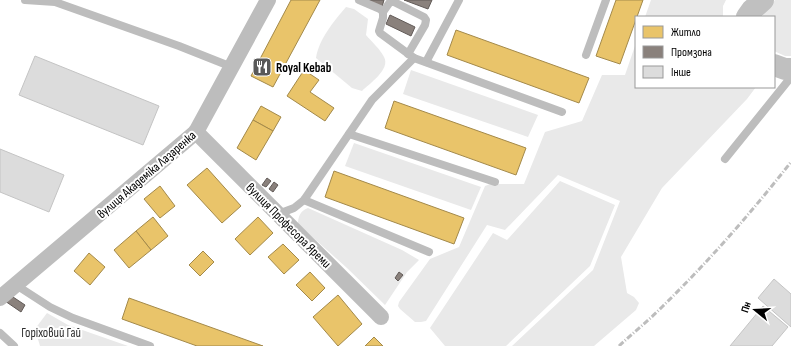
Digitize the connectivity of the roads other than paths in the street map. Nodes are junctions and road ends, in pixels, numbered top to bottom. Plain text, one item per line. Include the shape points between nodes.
1 (25, 0) edge
2 (268, 0) edge
3 (459, 0) edge
4 (606, 0) edge
5 (750, 0) edge
6 (763, 0) edge
7 (363, 1) edge
8 (383, 12) junction
9 (746, 16) edge
10 (747, 16) edge
11 (586, 55) dead end
12 (411, 56) junction
13 (426, 62) junction
14 (775, 65) edge
15 (232, 67) junction
16 (791, 69) edge
17 (791, 76) edge
18 (562, 112) dead end
19 (196, 132) junction
20 (349, 134) junction
21 (724, 159) dead end
22 (495, 182) dead end
23 (304, 200) junction
24 (278, 214) junction
25 (429, 252) dead end
26 (16, 285) junction
27 (0, 298) edge
28 (381, 317) dead end
29 (0, 333) edge
30 (14, 346) edge
31 (150, 346) edge

1 - 15 lane via 55,2
2 - 15 street, вулиця Академіка Лазаренка
3 - 13 lane
4 - 11 lane
5 - 9 main road
6 - 10 main road
7 - 8 lane
8 - 12 lane via 380,33
8 - 12 lane via 390,2 394,2 426,20
12 - 13 lane
12 - 20 lane via 372,100
13 - 18 lane
14 - 16 main road
15 - 19 street, вулиця Академіка Лазаренка
17 - 21 lane
19 - 24 street, вулиця Професора Яреми
19 - 26 street, вулиця Академіка Лазаренка
20 - 22 lane
20 - 23 lane
23 - 24 lane via 294,208
23 - 25 lane
24 - 28 street, вулиця Професора Яреми
26 - 27 street, вулиця Академіка Лазаренка
26 - 31 lane via 72,318
29 - 30 lane

